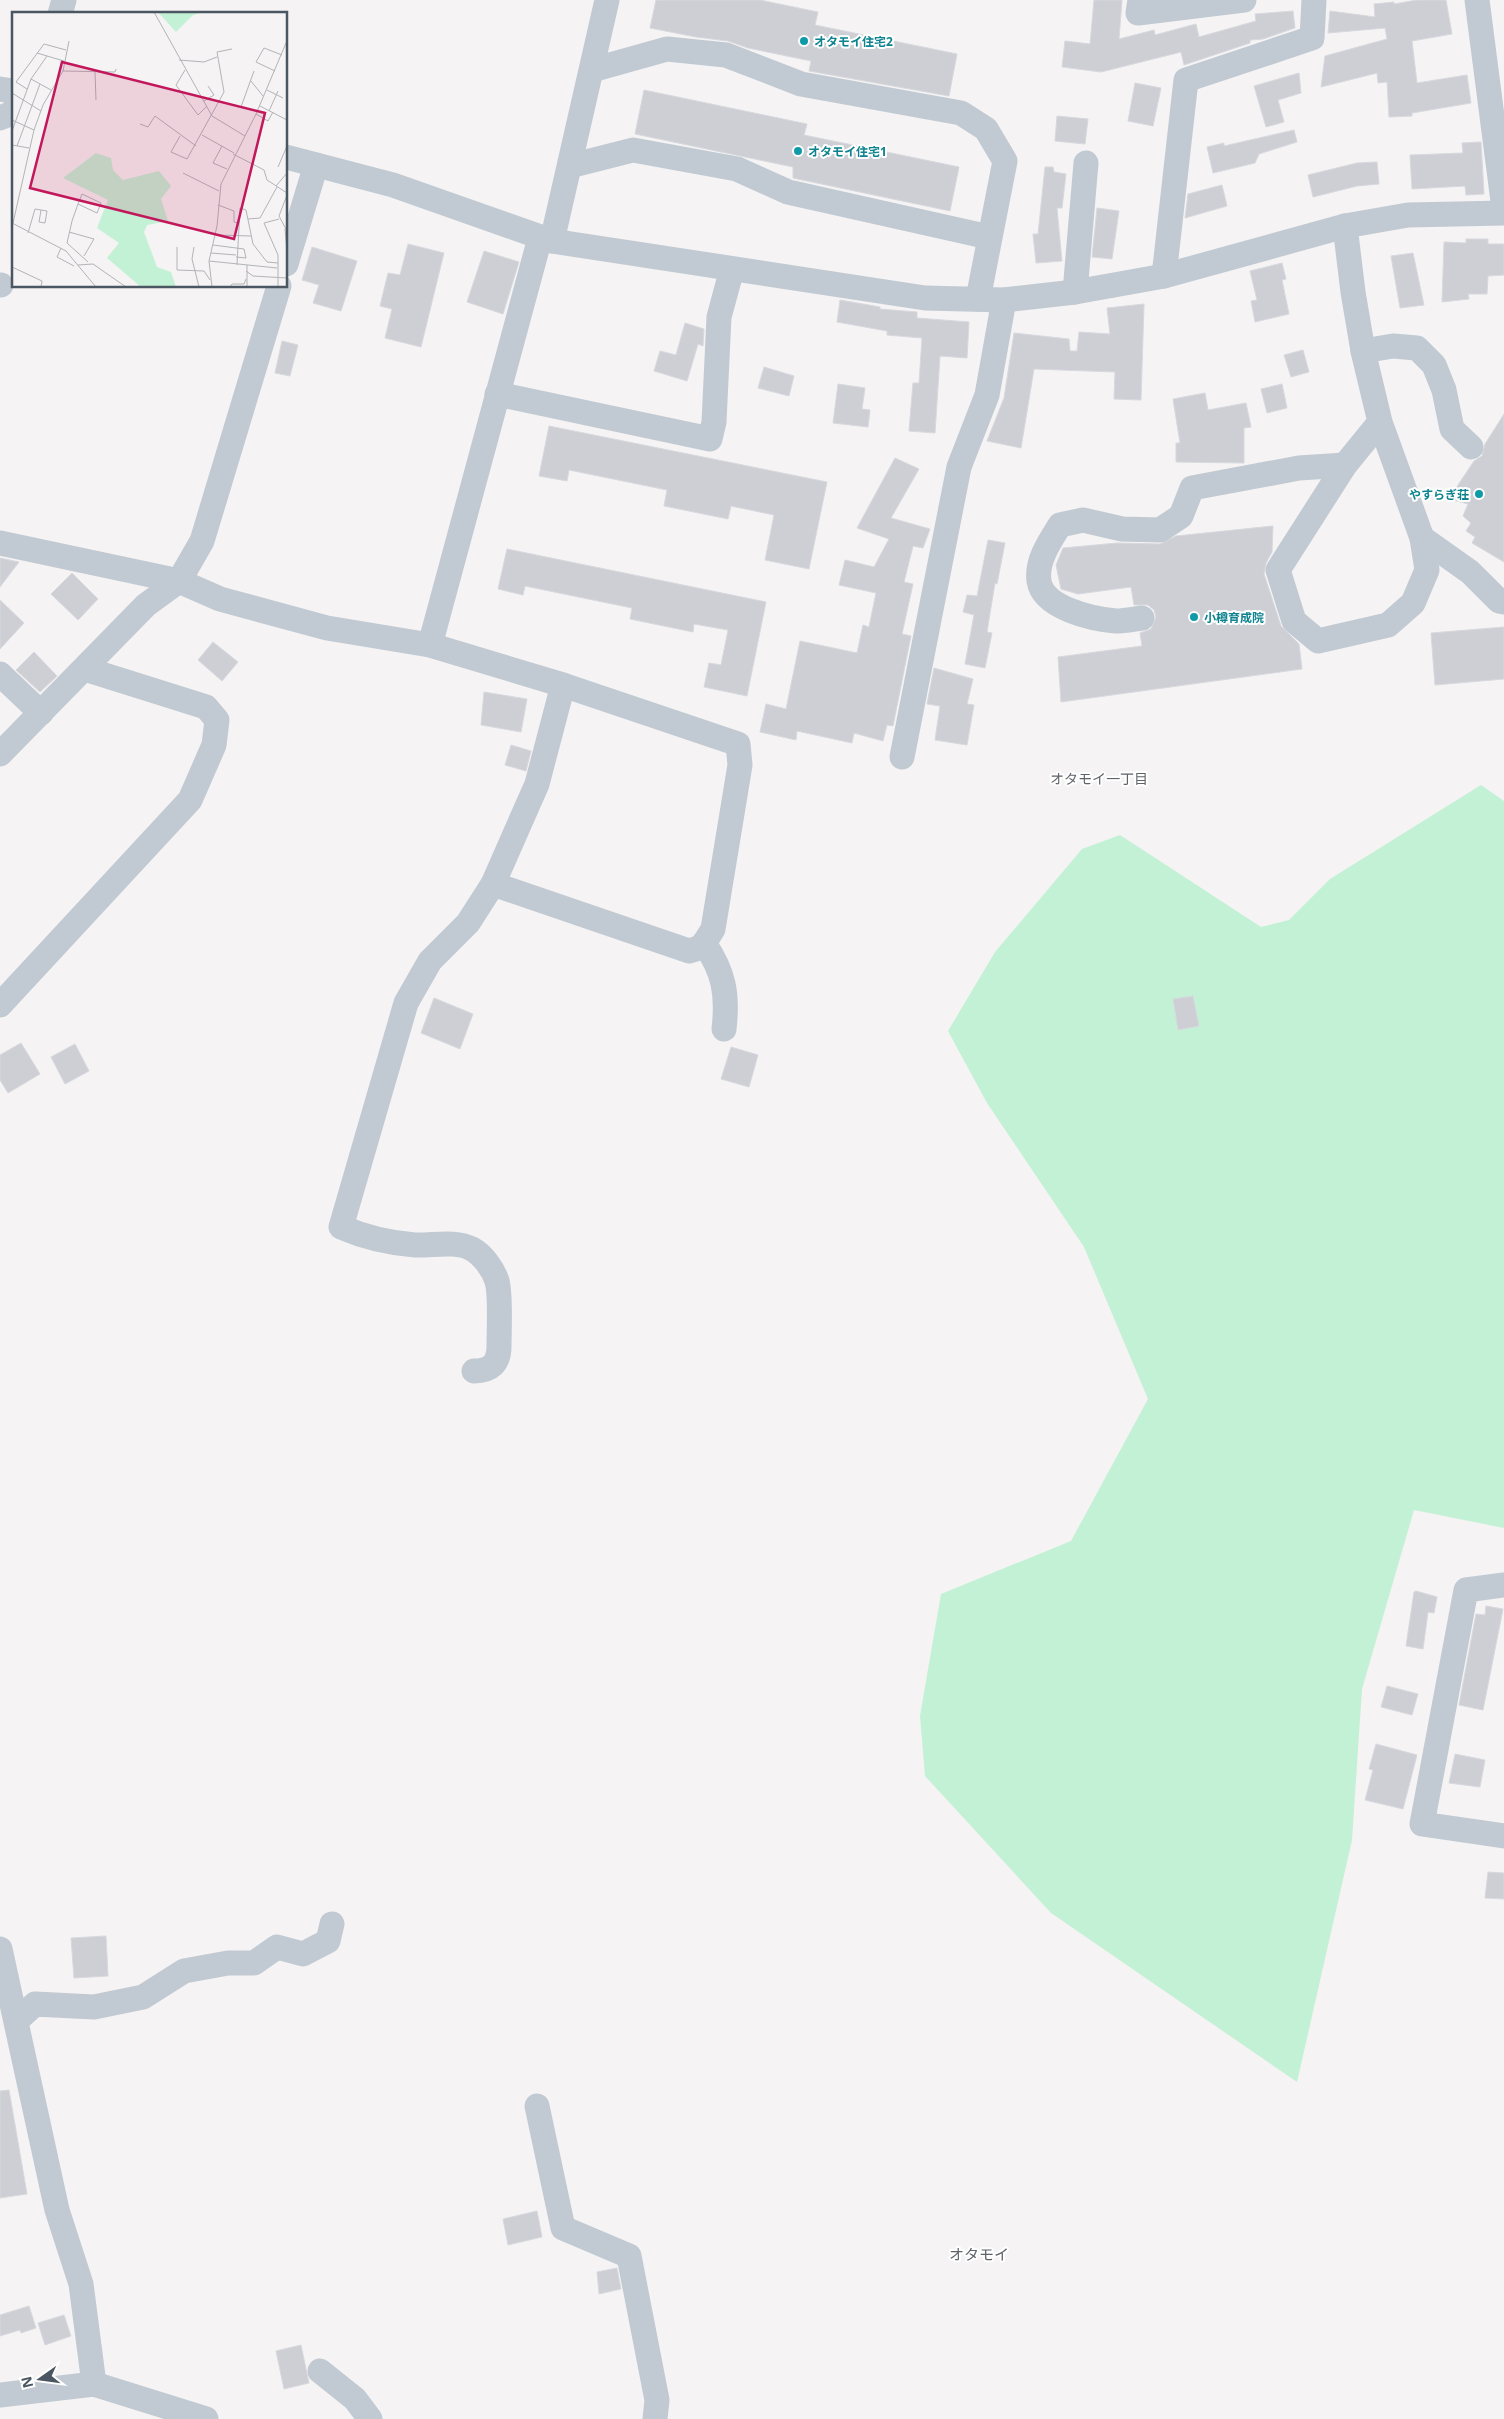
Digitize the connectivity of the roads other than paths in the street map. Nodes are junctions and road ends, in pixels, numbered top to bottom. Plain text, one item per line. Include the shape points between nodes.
1 (607, 0) edge
2 (1140, 0) edge
3 (1244, 0) edge
4 (1314, 0) edge
5 (1477, 0) edge
6 (592, 70) junction
7 (12, 112) edge
8 (0, 118) edge
9 (288, 158) edge
10 (1086, 163) dead end
11 (316, 165) junction
12 (570, 166) junction
13 (1504, 209) edge
14 (1504, 213) edge
15 (1345, 226) junction
16 (989, 237) junction
17 (546, 239) junction
18 (288, 257) edge
19 (732, 269) junction
20 (1164, 276) junction
21 (278, 288) edge
22 (1075, 292) junction
23 (978, 299) junction
24 (1004, 300) junction
25 (1363, 351) junction
26 (497, 394) junction
27 (1380, 422) junction
28 (1471, 447) dead end
29 (1345, 465) junction
30 (1422, 538) junction
31 (0, 543) edge
32 (179, 581) junction
33 (1504, 602) edge
34 (1142, 618) dead end
35 (430, 645) junction
36 (85, 669) junction
37 (0, 674) edge
38 (563, 685) junction
39 (41, 713) junction
40 (0, 754) edge
41 (902, 757) dead end
42 (493, 884) junction
43 (704, 943) junction
44 (0, 1005) edge
45 (724, 1029) dead end
46 (474, 1371) dead end
47 (1504, 1585) edge
48 (1504, 1836) edge
49 (332, 1924) dead end
50 (0, 1949) edge
51 (16, 2021) junction
52 (537, 2106) dead end
53 (320, 2370) dead end
54 (94, 2384) junction
55 (0, 2395) edge
56 (206, 2419) edge
57 (370, 2419) edge
58 (655, 2419) edge

1 - 6 street
2 - 3 street via 1138,13
4 - 20 street via 1312,38 1186,80
5 - 13 street
6 - 12 street
6 - 16 street via 667,49 726,55 801,84 961,113 986,129 1005,161
7 - 8 street
9 - 11 street
10 - 22 street
11 - 17 street via 393,185
11 - 18 street
12 - 16 street via 633,150 737,169 788,192
12 - 17 street
14 - 15 street via 1408,216
15 - 20 street
15 - 25 street
16 - 23 street
17 - 19 street
17 - 26 street
19 - 23 street via 925,298
19 - 26 street via 719,317 714,422 710,439
20 - 22 street
21 - 32 street via 202,540
22 - 24 street
23 - 24 street
24 - 41 street via 987,395 959,468
25 - 27 street
25 - 28 street via 1392,346 1418,348 1434,365 1444,390 1452,428
26 - 35 street
27 - 29 street
27 - 30 street
29 - 30 street via 1278,570 1294,621 1318,641 1388,625 1413,603 1427,570
29 - 34 street via 1299,468 1192,488 1181,516 1160,530 1122,529 1083,520 1060,525 1045,549 1039,579 1043,593 1062,608 1087,615 1116,621
30 - 33 street via 1470,572 1499,601
31 - 32 street
32 - 35 street via 220,599 327,628
32 - 36 street via 146,605
35 - 38 street
36 - 39 street
36 - 44 street via 206,707 217,720 214,745 190,800
37 - 39 street
38 - 42 street via 537,784
38 - 43 street via 738,744 740,765 713,929
39 - 40 street
42 - 43 street via 689,951 702,947
42 - 46 street via 468,924 430,961 406,1002 341,1227 364,1236 415,1245 451,1244 471,1249 490,1265 497,1283 499,1349 495,1364 486,1371
43 - 45 street via 718,964 722,980 726,1011
47 - 48 street via 1466,1590 1422,1824
49 - 51 street via 328,1940 303,1954 277,1947 254,1963 228,1963 184,1971 143,1997 94,2007 35,2004
50 - 51 street
51 - 54 street via 57,2210 81,2284
52 - 58 street via 563,2228 629,2256 657,2400
53 - 57 street via 355,2399
54 - 55 street
54 - 56 street

